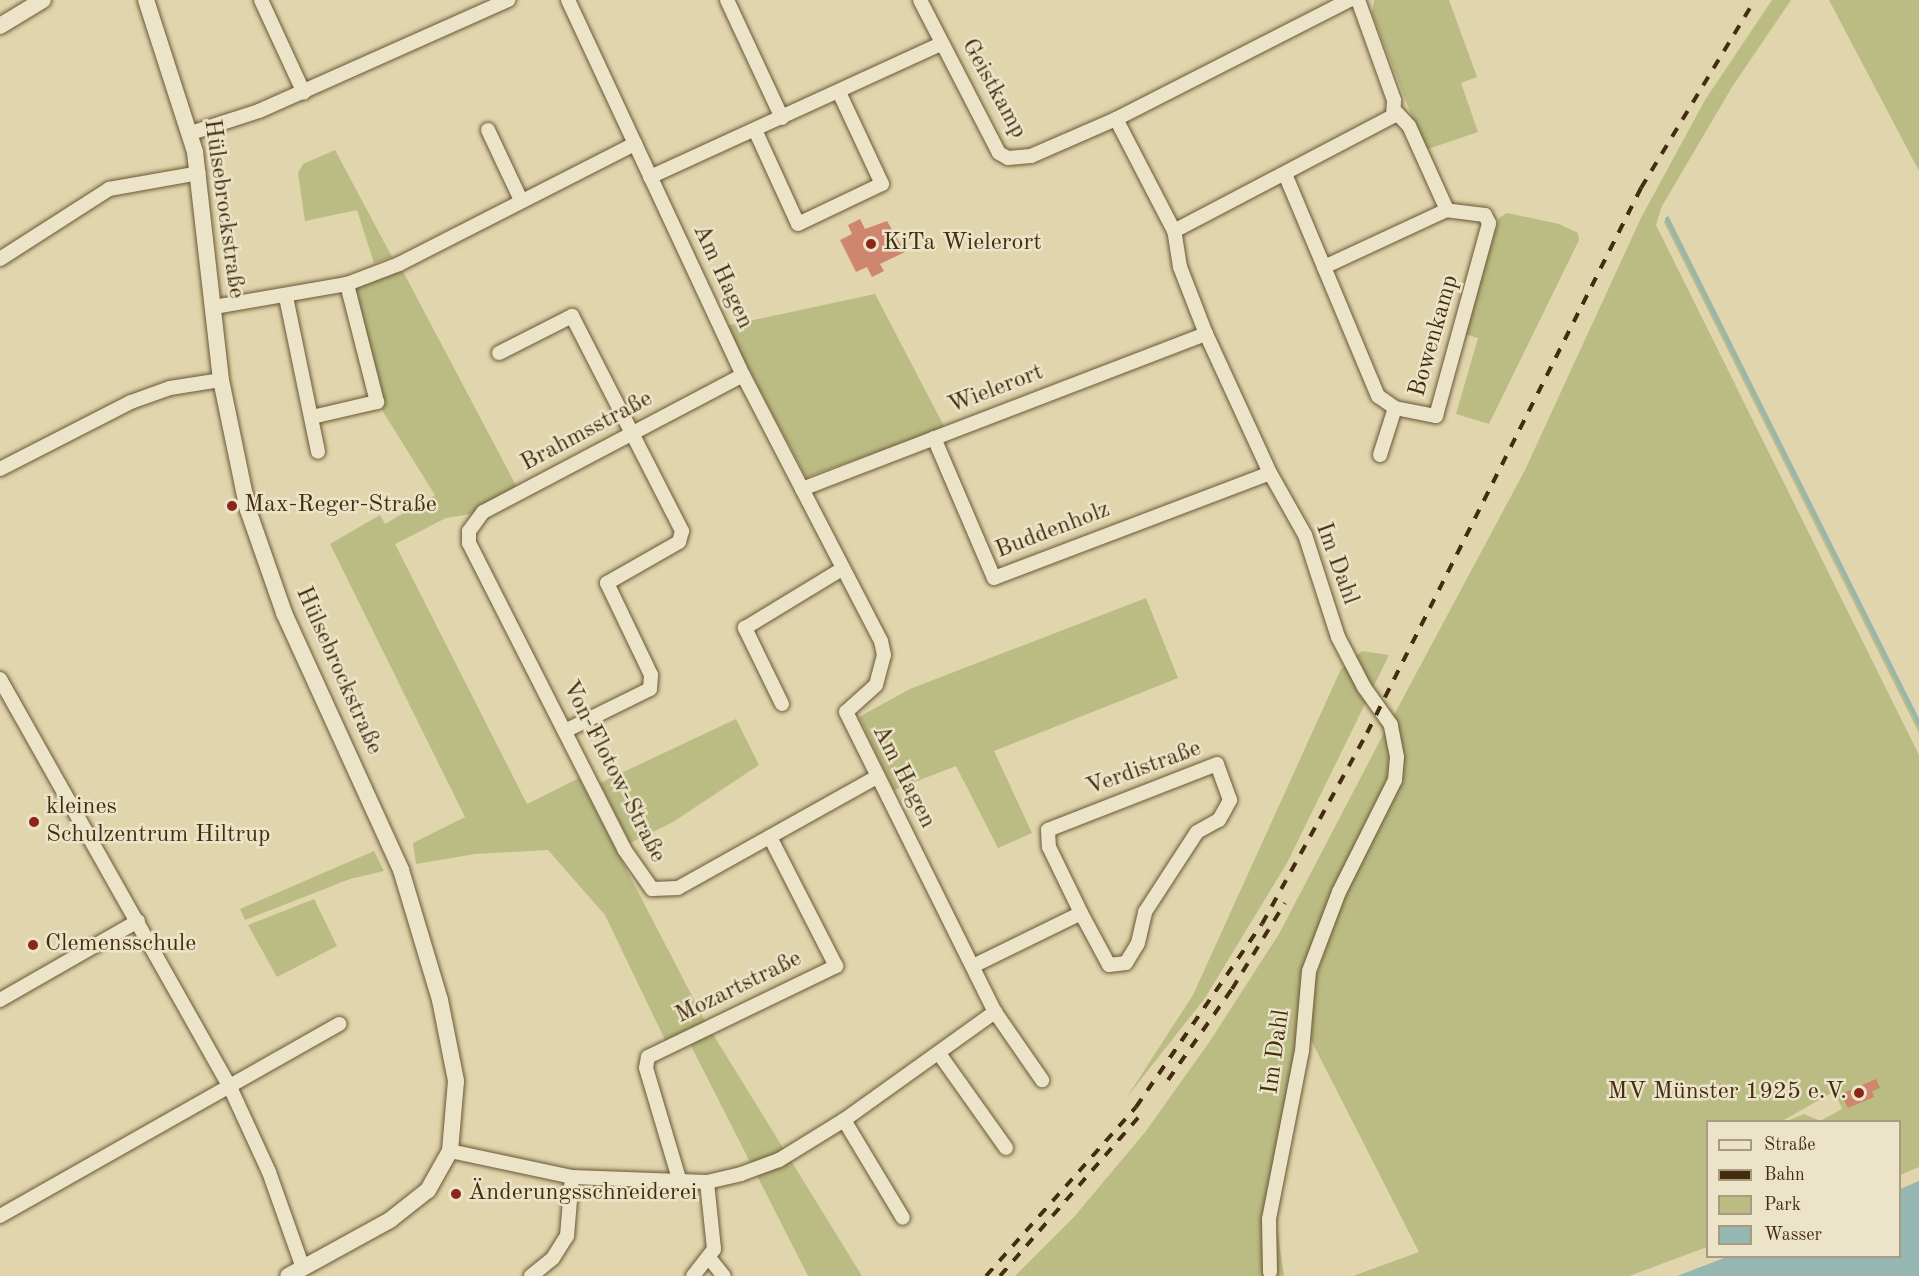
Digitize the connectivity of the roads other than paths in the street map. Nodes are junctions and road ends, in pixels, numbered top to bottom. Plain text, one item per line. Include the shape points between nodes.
1 (43, 0) edge
2 (146, 0) edge
3 (261, 0) edge
4 (508, 0) edge
5 (568, 0) edge
6 (727, 0) edge
7 (920, 0) edge
8 (1350, 0) edge
9 (1358, 0) edge
10 (0, 26) edge
11 (942, 44) junction
12 (839, 92) junction
13 (304, 93) junction
14 (1395, 111) junction
15 (782, 118) junction
16 (1116, 118) junction
17 (488, 130) dead end
18 (755, 130) junction
19 (191, 133) junction
20 (635, 144) junction
21 (199, 173) junction
22 (1285, 174) junction
23 (650, 177) junction
24 (521, 200) junction
25 (1447, 210) junction
26 (1174, 231) junction
27 (0, 259) edge
28 (1324, 267) junction
29 (347, 284) junction
30 (286, 297) junction
31 (214, 306) junction
32 (1206, 334) junction
33 (499, 353) dead end
34 (743, 375) junction
35 (221, 380) junction
36 (1395, 408) junction
37 (312, 417) junction
38 (631, 433) junction
39 (934, 438) junction
40 (318, 452) dead end
41 (1380, 455) dead end
42 (0, 469) edge
43 (1270, 472) junction
44 (802, 489) junction
45 (469, 543) joint
46 (842, 569) junction
47 (0, 679) edge
48 (783, 704) dead end
49 (565, 731) junction
50 (878, 776) junction
51 (770, 837) junction
52 (1081, 913) junction
53 (138, 921) junction
54 (973, 966) junction
55 (0, 1000) edge
56 (995, 1012) junction
57 (340, 1024) dead end
58 (940, 1055) junction
59 (1042, 1080) dead end
60 (229, 1085) junction
61 (844, 1120) junction
62 (1006, 1148) dead end
63 (450, 1151) junction
64 (572, 1177) junction
65 (680, 1182) junction
66 (707, 1182) junction
67 (0, 1216) edge
68 (903, 1218) dead end
69 (710, 1259) junction
70 (303, 1268) junction
71 (1270, 1272) dead end
72 (288, 1276) edge
73 (531, 1276) edge
74 (693, 1276) edge
75 (724, 1276) edge

1 - 10 street
2 - 19 street, Hülsebrockstraße
3 - 13 street
4 - 13 street
5 - 20 street, Am Hagen
6 - 15 street
7 - 11 street, Geistkamp
8 - 16 street, Geistkamp
9 - 14 street
11 - 12 street
11 - 16 street, Geistkamp via 999,153 1008,158 1031,156
12 - 15 street
12 - 18 street via 882,184 798,224
13 - 19 street
14 - 22 street via 1389,120
14 - 25 street via 1409,126
15 - 18 street
16 - 26 street
17 - 24 street
18 - 23 street
19 - 21 street, Hülsebrockstraße
20 - 23 street, Am Hagen
20 - 24 street
21 - 27 street via 109,189
21 - 31 street, Hülsebrockstraße
22 - 26 street
22 - 28 street, Bowenkamp
23 - 34 street, Am Hagen
24 - 29 street via 399,264
25 - 28 street
25 - 36 street, Bowenkamp via 1485,216 1489,223 1436,416
26 - 32 street, Im Dahl via 1180,267
28 - 36 street, Bowenkamp via 1378,396
29 - 30 street
29 - 37 street via 377,402
30 - 31 street
30 - 37 street
31 - 35 street, Hülsebrockstraße
32 - 39 street, Wielerort
32 - 43 street, Im Dahl
33 - 38 street via 572,316
34 - 38 street, Brahmsstraße
34 - 44 street, Am Hagen
35 - 42 street via 170,388 131,402
35 - 63 street, Hülsebrockstraße via 238,472 267,569 388,838 417,917 440,1000 456,1081
36 - 41 street
37 - 40 street
38 - 45 street, Brahmsstraße via 483,513 469,531
38 - 49 street via 683,538 607,583 651,682 650,689
39 - 43 street, Buddenholz via 994,578
39 - 44 street, Wielerort
43 - 71 street, Im Dahl via 1305,535 1338,637 1364,687 1391,725 1397,757 1395,780 1339,892 1309,971 1302,1052 1269,1219
44 - 46 street, Am Hagen
45 - 49 street, Von-Flotow-Straße
46 - 48 street via 745,628
46 - 50 street, Am Hagen via 884,655 876,685 846,712
47 - 53 street
49 - 51 street, Von-Flotow-Straße via 624,849 652,889 678,888
50 - 51 street, Von-Flotow-Straße
50 - 54 street, Am Hagen
51 - 65 street, Mozartstraße via 836,966 648,1057 646,1068
52 - 52 street, Verdistraße via 1109,965 1126,963 1138,943 1145,912 1197,832 1219,820 1230,800 1216,764 1048,830 1049,847
52 - 54 street
53 - 55 street
53 - 60 street
54 - 56 street, Am Hagen
56 - 58 street
56 - 59 street, Am Hagen
57 - 60 street
58 - 61 street
58 - 62 street
60 - 67 street
60 - 70 street via 269,1172
61 - 66 street via 779,1160
61 - 68 street
63 - 64 street
63 - 70 street, Hülsebrockstraße via 437,1178 415,1203
64 - 65 street
64 - 73 street via 567,1236 553,1258
65 - 66 street
66 - 69 street via 715,1228
69 - 74 street
69 - 75 street
70 - 72 street, Hülsebrockstraße

